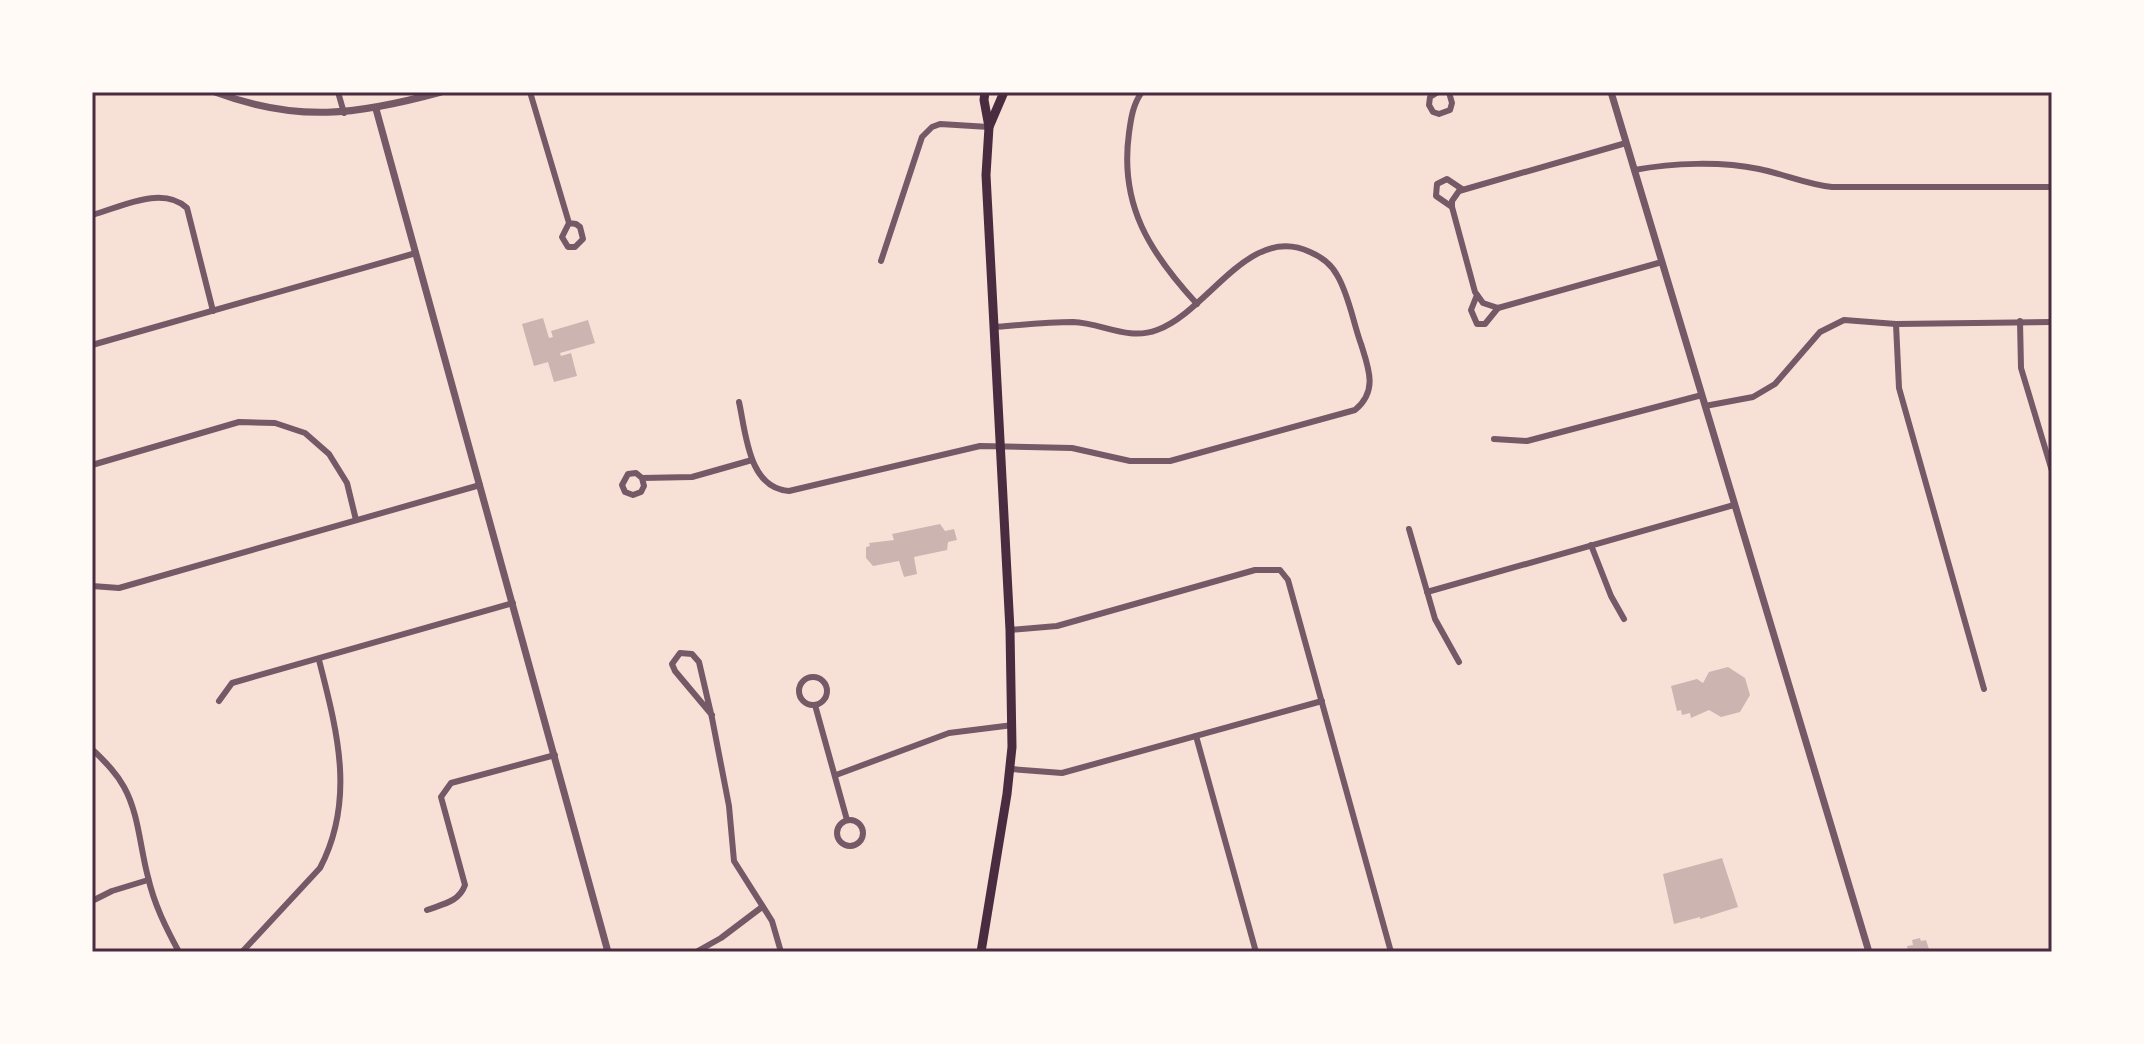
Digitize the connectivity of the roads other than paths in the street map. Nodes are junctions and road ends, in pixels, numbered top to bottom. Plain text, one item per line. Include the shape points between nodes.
1 (215, 92) edge
2 (338, 92) edge
3 (441, 92) edge
4 (530, 92) edge
5 (985, 92) edge
6 (1004, 92) edge
7 (1142, 92) edge
8 (1611, 92) edge
9 (376, 109) junction
10 (344, 113) junction
11 (989, 127) junction
12 (1626, 143) junction
13 (1634, 170) junction
14 (2052, 187) edge
15 (1462, 189) junction
16 (1452, 207) junction
17 (92, 215) edge
18 (569, 223) dead end
19 (416, 253) junction
20 (881, 261) dead end
21 (1662, 262) junction
22 (1477, 295) junction
23 (1197, 304) junction
24 (1498, 308) junction
25 (213, 311) junction
26 (2020, 321) junction
27 (2052, 322) edge
28 (1896, 324) junction
29 (994, 327) junction
30 (92, 345) edge
31 (1702, 395) junction
32 (739, 402) dead end
33 (1705, 406) junction
34 (1494, 439) dead end
35 (1000, 447) junction
36 (752, 460) junction
37 (92, 465) edge
38 (2052, 471) edge
39 (642, 478) dead end
40 (480, 485) junction
41 (1734, 505) junction
42 (356, 520) junction
43 (1409, 529) dead end
44 (1591, 545) junction
45 (92, 586) edge
46 (1427, 592) junction
47 (513, 603) junction
48 (1624, 619) dead end
49 (1010, 630) junction
50 (319, 660) junction
51 (1459, 662) dead end
52 (1984, 689) dead end
53 (219, 701) dead end
54 (1322, 701) junction
55 (815, 705) junction
56 (712, 715) junction
57 (1013, 725) junction
58 (1196, 736) junction
59 (92, 749) edge
60 (555, 755) junction
61 (1011, 769) junction
62 (836, 775) junction
63 (847, 820) junction
64 (148, 880) junction
65 (92, 901) edge
66 (762, 907) junction
67 (427, 910) dead end
68 (179, 952) edge
69 (242, 952) edge
70 (608, 952) edge
71 (696, 952) edge
72 (781, 952) edge
73 (981, 952) edge
74 (1256, 952) edge
75 (1391, 952) edge
76 (1869, 952) edge

1 - 10 street via 275,109
2 - 10 street
3 - 9 street
4 - 18 street
5 - 11 main road
6 - 11 main road
7 - 23 street via 1127,147 1131,198 1154,252
8 - 12 street
9 - 10 street
9 - 19 street
11 - 20 street via 940,124 922,137
11 - 29 main road via 986,175
12 - 13 street
12 - 15 street
13 - 14 street via 1737,166 1832,187
13 - 21 street
15 - 16 street
15 - 16 street via 1447,179 1437,184 1436,196
16 - 22 street
17 - 25 street via 160,196 179,201 187,208
19 - 25 street
19 - 40 street
21 - 24 street
21 - 31 street
22 - 24 street
22 - 24 street via 1471,310 1477,324 1485,324
23 - 29 street via 1171,324 1142,334 1073,322
23 - 35 street via 1260,251 1299,247 1325,259 1340,282 1371,379 1366,401 1355,410 1170,461 1130,461 1072,448
25 - 30 street
26 - 27 street
26 - 28 street
26 - 38 street via 2021,368
28 - 33 street via 1844,320 1820,332 1775,384 1753,397
28 - 52 street via 1899,388
29 - 35 main road
31 - 33 street
31 - 34 street via 1527,441
32 - 36 street
33 - 41 street
35 - 36 street via 980,446 789,491 770,486
35 - 49 main road
36 - 39 street via 692,477
37 - 42 street via 239,422 275,423 305,433 329,454 347,483
40 - 42 street
40 - 47 street
41 - 44 street
41 - 76 street
42 - 45 street via 119,588
43 - 46 street
44 - 46 street
44 - 48 street
46 - 51 street via 1440,633
47 - 50 street
47 - 60 street
49 - 54 street via 1057,626 1255,570 1280,570 1288,580
49 - 57 main road
50 - 53 street via 232,683
50 - 69 street via 342,774 326,856
54 - 58 street
54 - 75 street
55 - 55 street via 826,687 809,678 800,685 800,697
55 - 62 street
56 - 56 street via 675,671 672,664 680,653 692,654 699,662
56 - 66 street via 734,861
57 - 61 main road
57 - 62 street via 949,733
58 - 61 street via 1062,773
58 - 74 street
59 - 64 street via 125,789
60 - 67 street via 451,783 441,797 465,885 455,900
60 - 70 street
61 - 73 main road
62 - 63 street
63 - 63 street via 837,836 846,846 855,846 863,833 857,822
64 - 65 street
64 - 68 street
66 - 71 street
66 - 72 street

